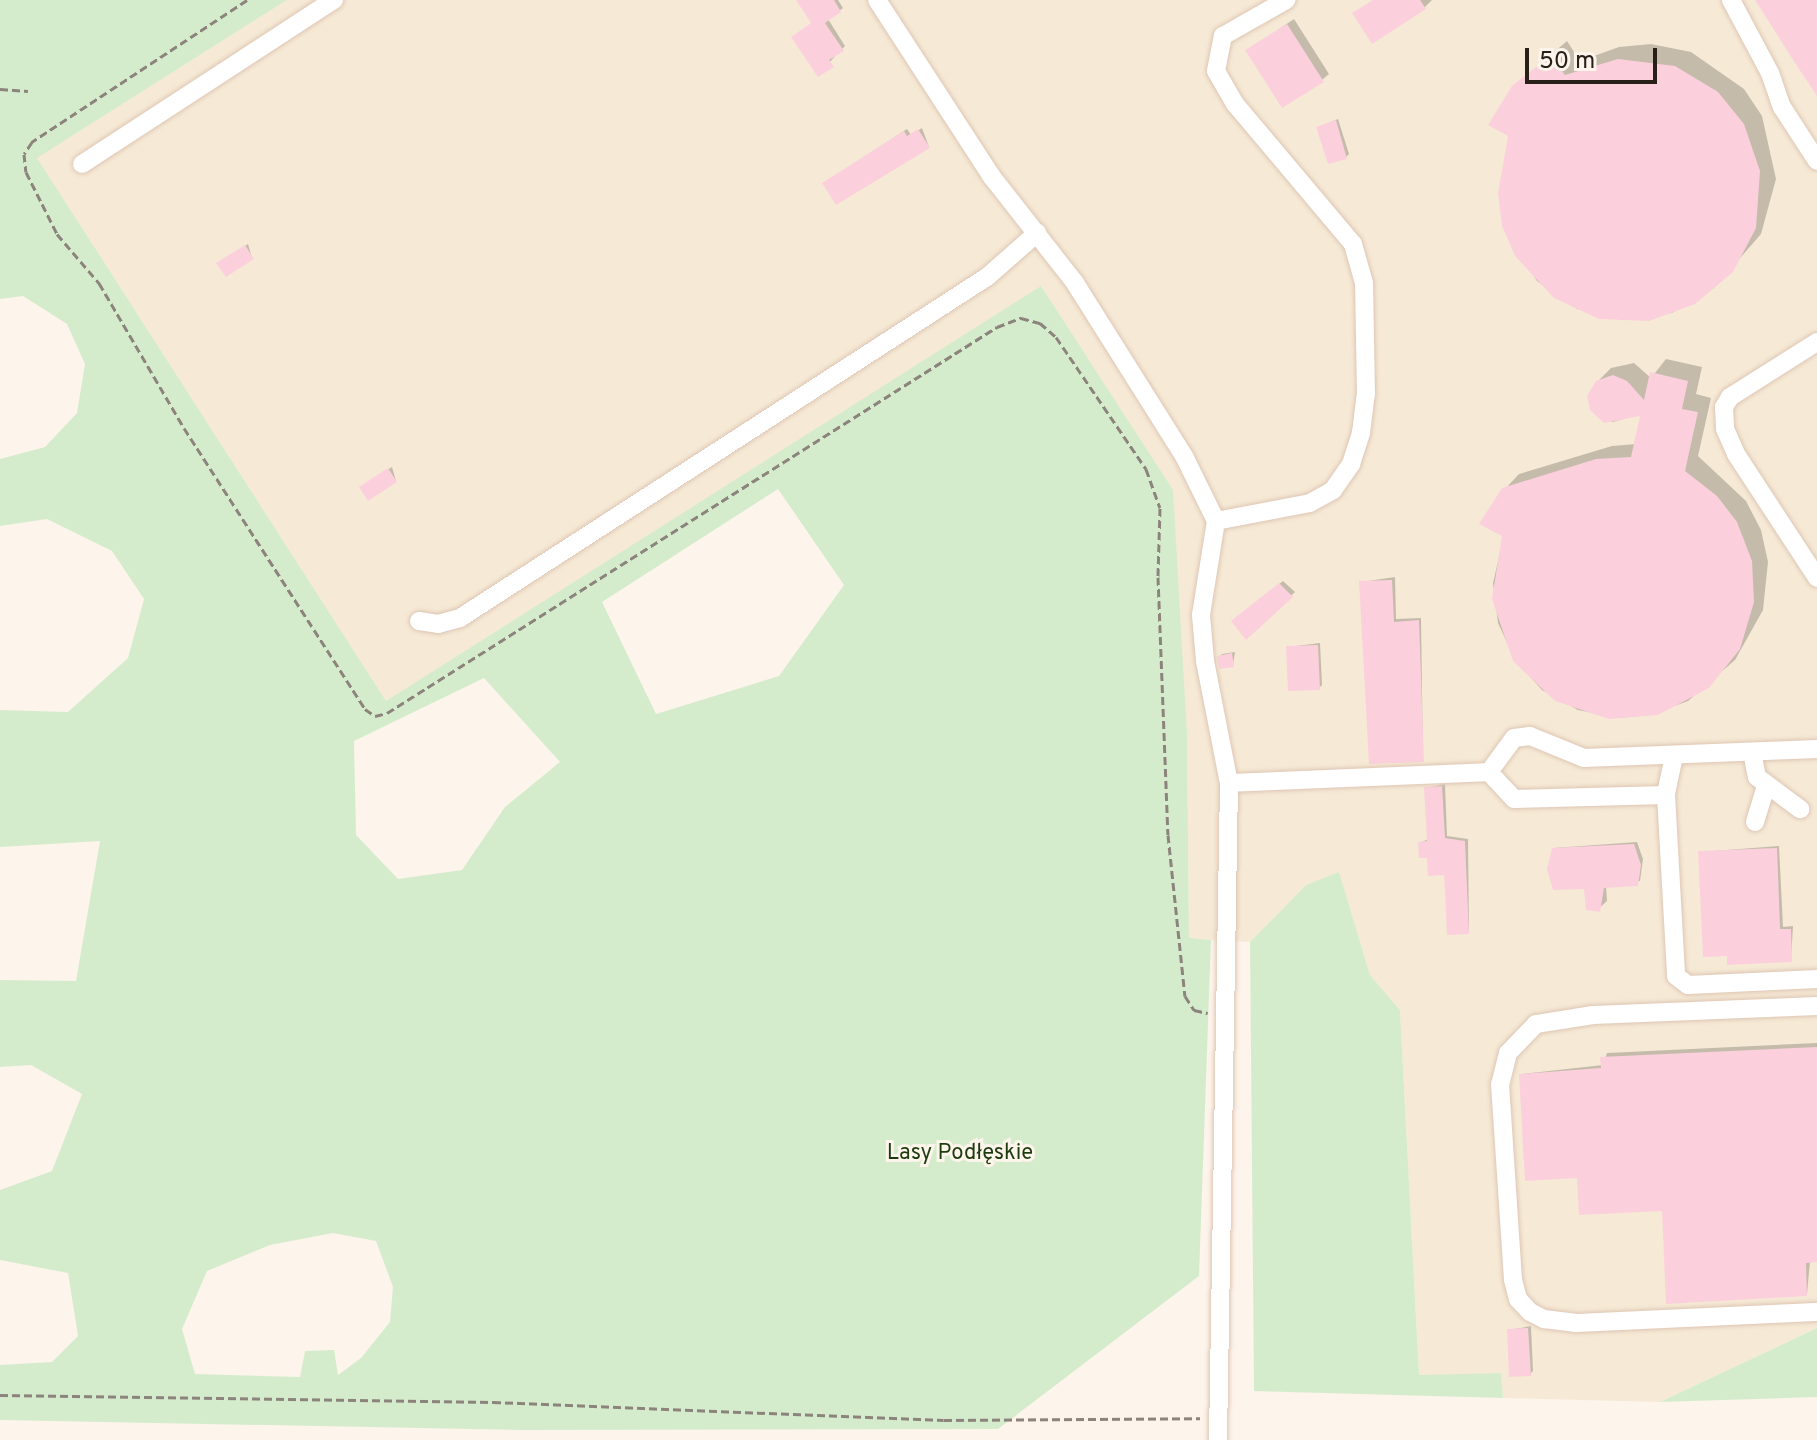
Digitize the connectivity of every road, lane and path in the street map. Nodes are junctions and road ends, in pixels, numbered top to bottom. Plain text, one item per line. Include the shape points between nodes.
1 (334, 0) edge
2 (877, 0) edge
3 (1286, 0) edge
4 (1731, 0) edge
5 (0, 89) edge
6 (28, 91) dead end
7 (1817, 161) edge
8 (82, 164) dead end
9 (1037, 233) junction
10 (1817, 342) edge
11 (1216, 521) junction
12 (1817, 578) edge
13 (419, 621) dead end
14 (1817, 749) edge
15 (1752, 752) junction
16 (1674, 756) junction
17 (1489, 772) junction
18 (1229, 783) junction
19 (1766, 785) junction
20 (1666, 795) junction
21 (1800, 809) dead end
22 (1755, 822) dead end
23 (1817, 979) edge
24 (1817, 1006) edge
25 (1817, 1312) edge
26 (0, 1395) edge
27 (1218, 1415) junction
28 (1218, 1440) edge

1 - 8 lane
2 - 9 lane via 998,186
3 - 11 lane via 1223,36 1216,71 1235,104 1353,244 1365,307 1361,433 1351,464 1333,490 1310,503
4 - 7 lane via 1782,107
5 - 6 path
9 - 11 lane via 1075,283 1184,456
9 - 13 lane via 987,277 460,618 438,624
10 - 12 lane via 1730,397 1724,407 1725,429 1736,454
11 - 18 lane via 1201,615
14 - 15 lane
15 - 16 lane
15 - 19 lane via 1757,777
16 - 17 lane via 1584,758 1530,736 1514,738
16 - 20 lane
17 - 18 lane
17 - 20 lane via 1514,799
18 - 27 lane
19 - 21 lane
19 - 22 lane
20 - 23 lane via 1676,976 1688,985
24 - 25 lane via 1549,1021 1521,1034 1508,1053 1500,1084 1513,1280 1518,1299 1530,1312 1575,1323
26 - 27 path via 493,1402 944,1420 1178,1421
27 - 28 lane

